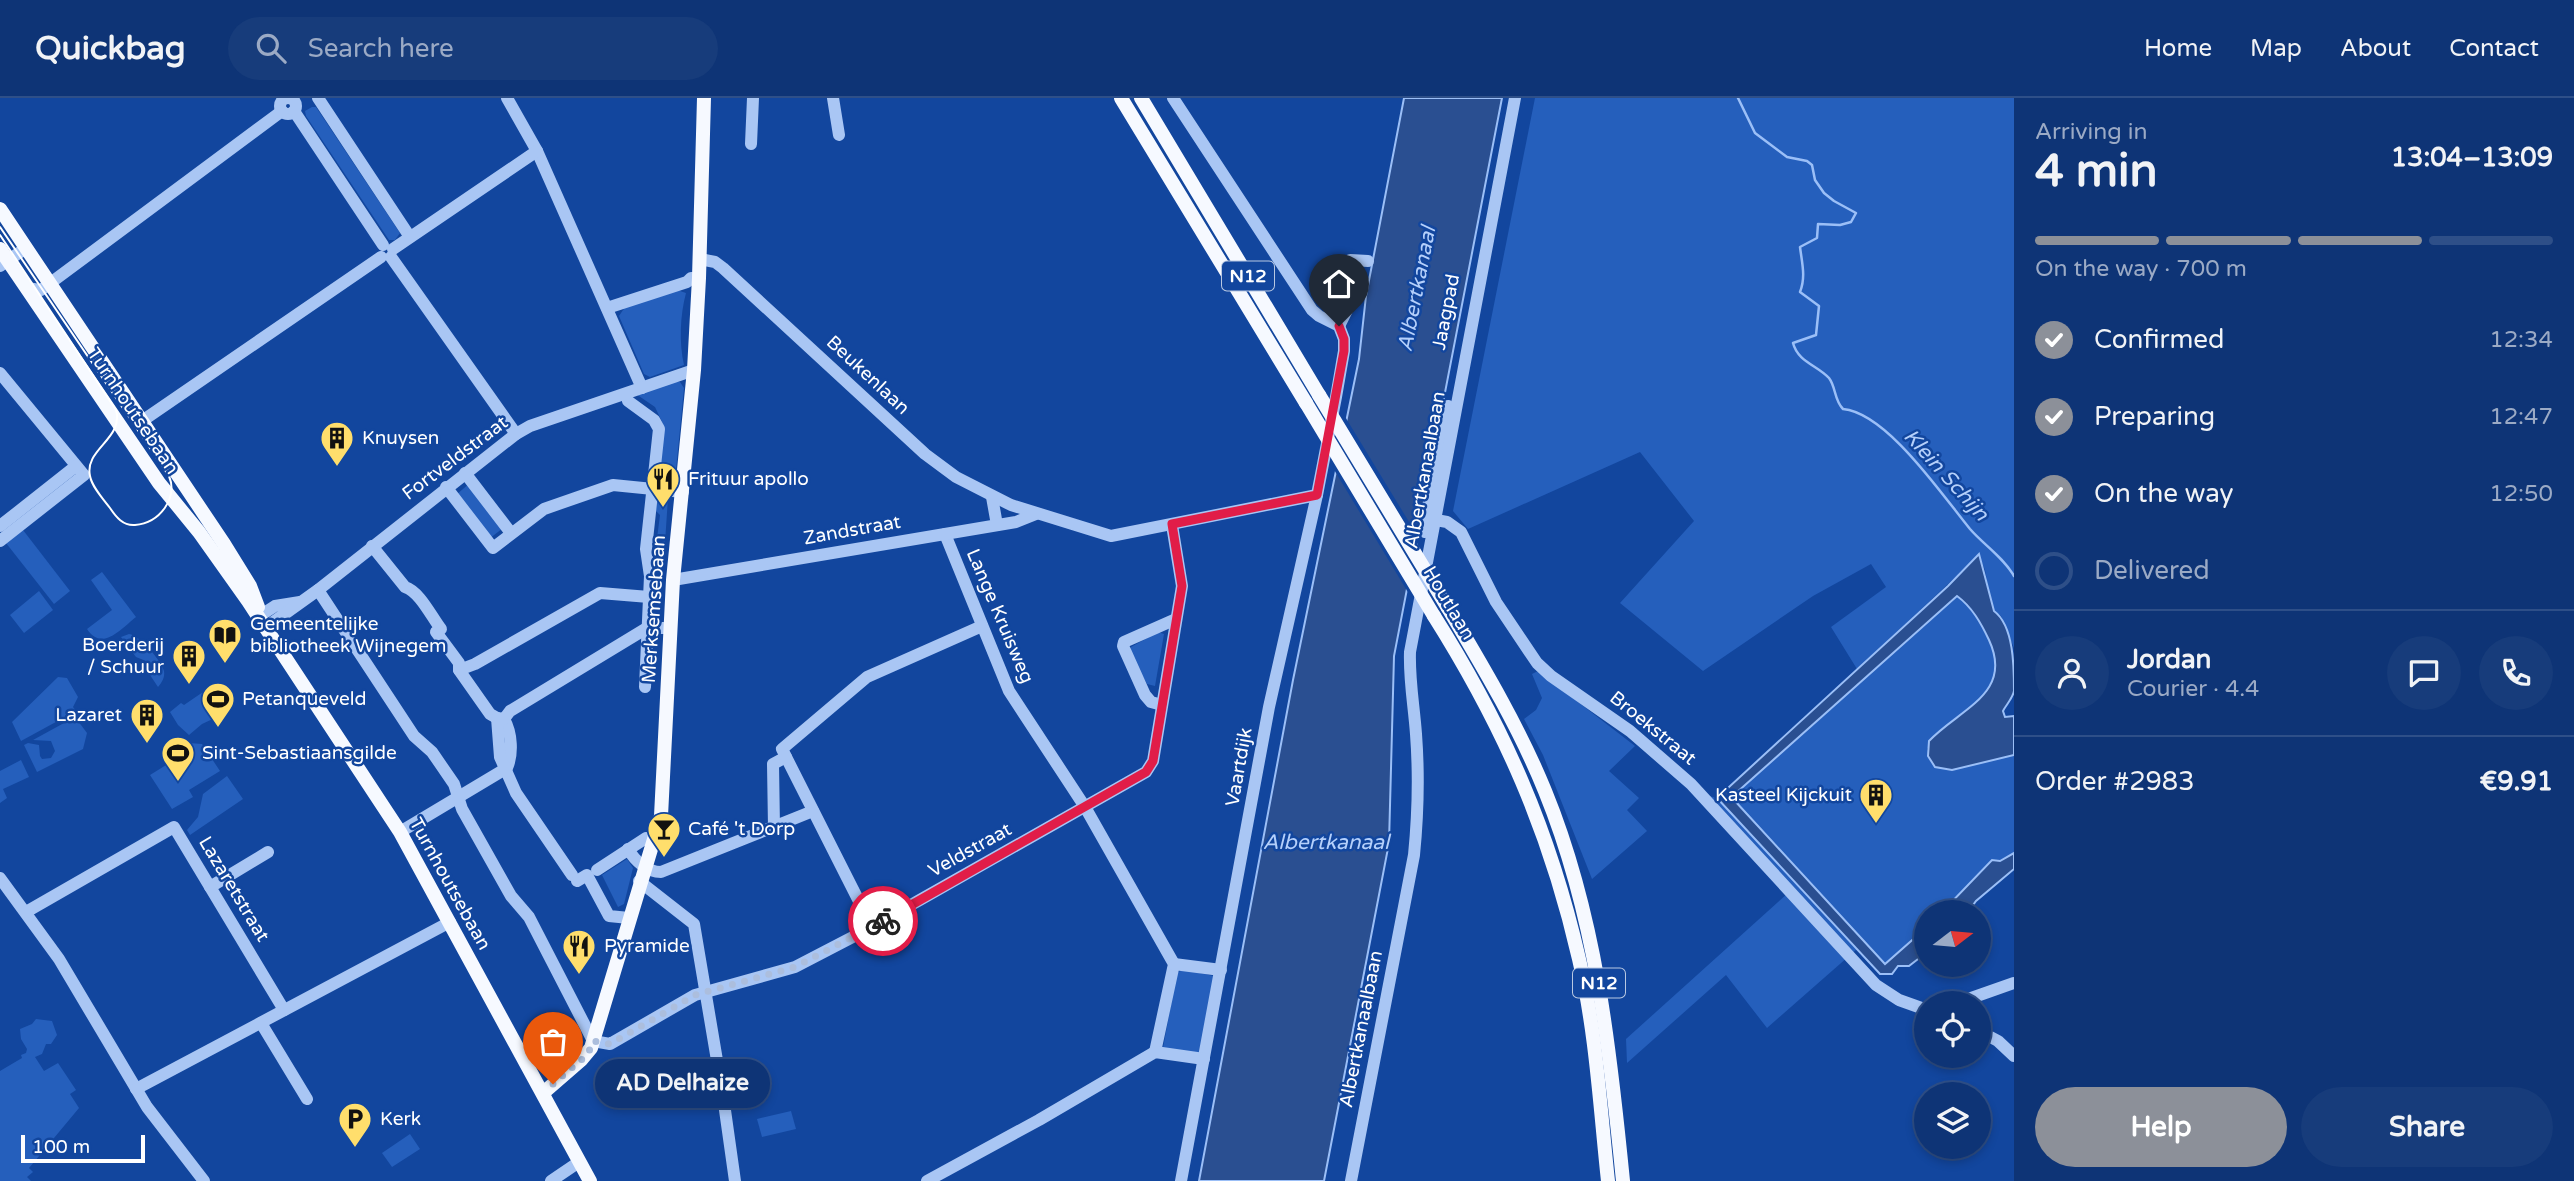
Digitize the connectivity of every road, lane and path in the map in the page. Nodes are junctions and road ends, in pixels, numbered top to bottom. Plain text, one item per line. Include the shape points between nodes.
1 (318, 98) edge
2 (507, 98) edge
3 (704, 98) edge
4 (753, 98) edge
5 (833, 98) edge
6 (1121, 98) edge
7 (1141, 98) edge
8 (1173, 98) edge
9 (1508, 98) edge
10 (1515, 98) edge
11 (291, 103) edge
12 (839, 135) dead end
13 (751, 144) dead end
14 (537, 151) junction
15 (0, 209) edge
16 (411, 237) junction
17 (26, 248) junction
18 (387, 252) junction
19 (3, 259) edge
20 (700, 259) junction
21 (1368, 261) dead end
22 (699, 278) junction
23 (50, 283) junction
24 (26, 288) junction
25 (607, 308) junction
26 (1339, 326) junction
27 (694, 370) junction
28 (0, 373) edge
29 (642, 388) junction
30 (628, 401) dead end
31 (142, 421) junction
32 (516, 434) junction
33 (76, 466) junction
34 (465, 473) junction
35 (446, 488) junction
36 (651, 489) junction
37 (682, 492) junction
38 (1317, 495) junction
39 (992, 497) junction
40 (1036, 514) junction
41 (1436, 520) junction
42 (1172, 524) junction
43 (997, 525) junction
44 (0, 526) edge
45 (512, 533) junction
46 (1424, 533) dead end
47 (945, 534) junction
48 (0, 541) edge
49 (372, 546) junction
50 (218, 548) junction
51 (674, 580) junction
52 (318, 590) junction
53 (649, 597) junction
54 (1176, 619) junction
55 (262, 622) junction
56 (982, 626) junction
57 (647, 628) junction
58 (671, 628) junction
59 (459, 670) junction
60 (645, 687) dead end
61 (1162, 705) junction
62 (500, 719) junction
63 (784, 753) junction
64 (507, 768) junction
65 (459, 798) junction
66 (1085, 807) junction
67 (813, 811) junction
68 (774, 828) junction
69 (400, 832) junction
70 (646, 838) dead end
71 (628, 849) junction
72 (268, 852) dead end
73 (645, 866) junction
74 (597, 870) dead end
75 (0, 878) edge
76 (639, 881) junction
77 (210, 887) junction
78 (26, 912) junction
79 (629, 918) junction
80 (450, 922) junction
81 (872, 927) junction
82 (1174, 964) junction
83 (1221, 970) junction
84 (2014, 983) edge
85 (706, 991) junction
86 (1991, 991) edge
87 (1914, 1005) edge
88 (284, 1010) junction
89 (261, 1023) junction
90 (1991, 1037) edge
91 (593, 1041) junction
92 (1155, 1052) junction
93 (2014, 1056) edge
94 (1204, 1059) junction
95 (136, 1089) junction
96 (543, 1093) junction
97 (307, 1099) dead end
98 (579, 1162) junction
99 (204, 1181) edge
100 (551, 1181) edge
101 (590, 1181) edge
102 (735, 1181) edge
103 (927, 1181) edge
104 (1181, 1181) edge
105 (1352, 1181) edge
106 (1608, 1181) edge
107 (1623, 1181) edge

1 - 16 street
2 - 14 street
3 - 20 main road, Merksemsebaan
4 - 13 street
5 - 12 street
6 - 106 main road, Houtlaan / N12, bridge via 1480,693 1517,765 1559,882 1580,960
7 - 107 main road, Houtlaan / N12, bridge via 1499,695 1545,792 1591,944 1611,1056
8 - 26 street via 1312,310
9 - 46 street, Jaagpad
10 - 41 street, Albertkanaalbaan
11 - 18 street
11 - 23 street
14 - 16 street
14 - 25 street
15 - 17 main road, Turnhoutsebaan
16 - 18 street
17 - 19 street, Turnhoutsebaan
17 - 23 main road, Turnhoutsebaan
18 - 31 street
18 - 32 street
19 - 24 main road, Turnhoutsebaan
20 - 22 main road, Merksemsebaan
20 - 39 street, Beukenlaan via 723,268 925,454
21 - 26 street via 1350,260 1347,310
22 - 25 street
22 - 27 main road, Merksemsebaan
23 - 24 street via 37,291
23 - 31 main road, Turnhoutsebaan
24 - 50 main road, Turnhoutsebaan via 159,483
25 - 29 street
26 - 38 street, Vaartdijk via 1343,361
27 - 29 street, Fortveldstraat
27 - 37 main road, Merksemsebaan
28 - 33 street
29 - 32 street, Fortveldstraat
30 - 36 street, Merksemsebaan via 659,429
31 - 50 main road, Turnhoutsebaan
32 - 34 street, Fortveldstraat
33 - 44 street
33 - 48 street via 84,475
34 - 35 street, Fortveldstraat
34 - 45 street
35 - 45 street via 493,548
35 - 49 street, Fortveldstraat
36 - 37 street
36 - 45 street via 613,485 544,509
36 - 53 street, Merksemsebaan via 646,549
37 - 51 main road, Merksemsebaan
38 - 42 street
38 - 83 street, Vaartdijk via 1269,707
39 - 40 street
39 - 43 street
40 - 42 street via 1111,536
40 - 43 street, Zandstraat
41 - 87 street, Broekstraat via 1461,532 1496,602 1543,670 1630,731 1691,784 1876,985
41 - 105 street, Albertkanaalbaan via 1410,652 1416,737 1414,855
42 - 54 street, Veldstraat via 1182,576
43 - 47 street, Zandstraat
47 - 51 street, Zandstraat
47 - 56 street, Lange Kruisweg
49 - 52 street, Fortveldstraat
49 - 59 street via 441,629 436,632 459,663
50 - 55 main road, Turnhoutsebaan
51 - 58 main road, Merksemsebaan
52 - 55 street, Fortveldstraat via 300,602 275,606
52 - 65 street via 414,736 432,752 454,784
53 - 57 street, Merksemsebaan
53 - 59 street via 600,593
54 - 61 street, Veldstraat
54 - 61 street via 1136,635 1123,646 1145,695
55 - 69 main road, Turnhoutsebaan
56 - 63 street via 867,677
56 - 66 street, Lange Kruisweg via 1009,691
57 - 58 street
57 - 60 street, Merksemsebaan
57 - 62 street
58 - 73 main road, Merksemsebaan via 661,816
59 - 62 street via 490,714
61 - 66 street, Veldstraat via 1153,761 1146,772
62 - 64 street via 509,728
63 - 67 street
63 - 68 street via 773,764
64 - 65 street
64 - 79 street via 516,793 574,878 587,875 610,916
65 - 69 street
65 - 91 street
66 - 81 street, Veldstraat
66 - 82 street, Lange Kruisweg
67 - 68 street
67 - 81 street
68 - 73 street via 661,872
69 - 80 main road, Turnhoutsebaan
70 - 71 street
71 - 73 street via 636,862
71 - 74 street
72 - 77 street
73 - 76 main road, Merksemsebaan
75 - 78 street
76 - 79 main road, Merksemsebaan
76 - 85 street via 694,924
77 - 78 street, Lazaretstraat via 174,827
77 - 88 street, Lazaretstraat
78 - 95 street
79 - 91 main road, Merksemsebaan
80 - 88 street
80 - 96 main road, Turnhoutsebaan
81 - 85 street, Veldstraat via 795,967
82 - 83 street
82 - 92 street
83 - 94 street, Vaartdijk
84 - 86 street
85 - 91 street, Veldstraat via 610,1044
85 - 102 street
88 - 89 street
89 - 95 street
89 - 97 street
90 - 93 street
91 - 96 main road, Merksemsebaan via 588,1054
92 - 94 street
92 - 103 street
94 - 104 street, Vaartdijk
95 - 99 street
96 - 98 main road, Turnhoutsebaan
98 - 100 street
98 - 101 main road, Turnhoutsebaan

